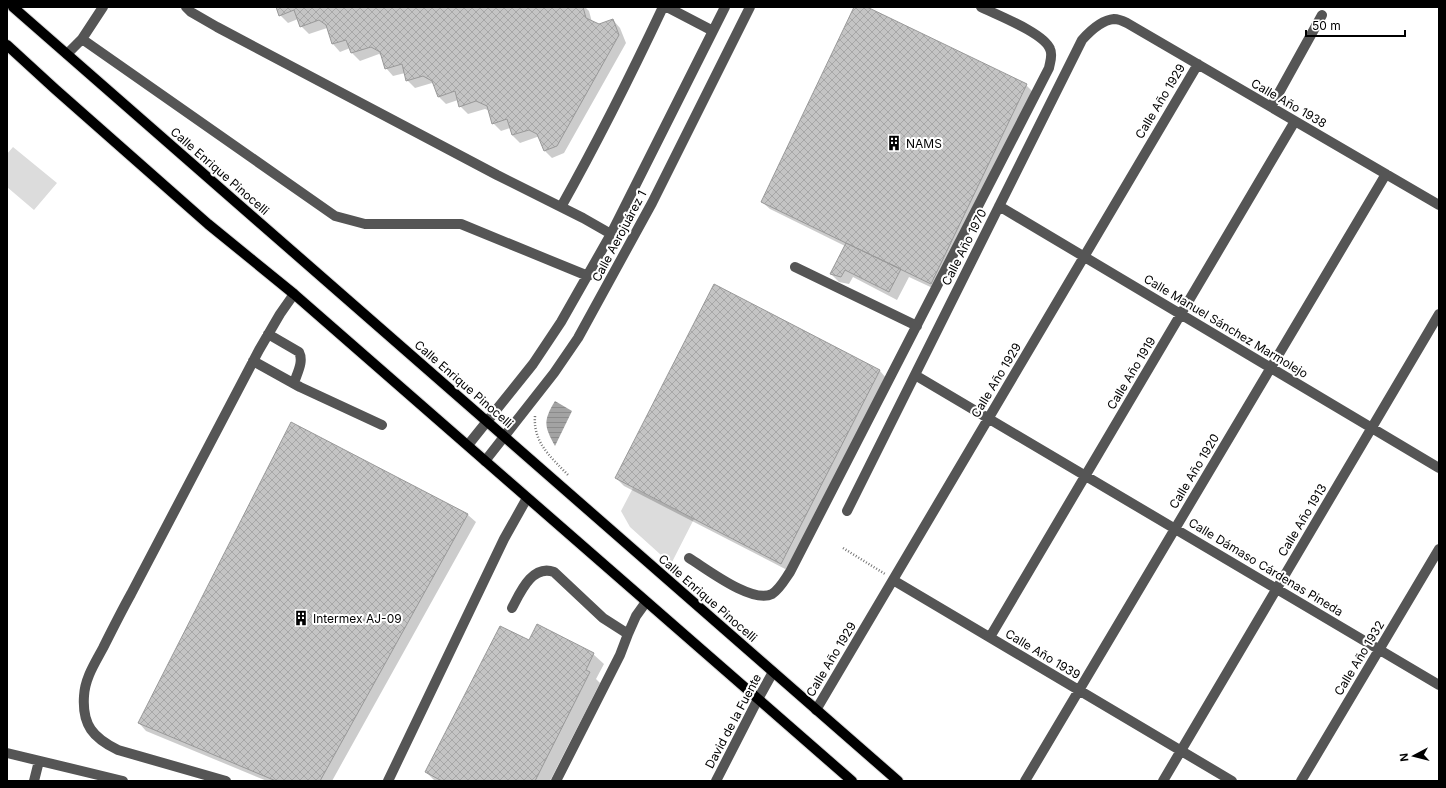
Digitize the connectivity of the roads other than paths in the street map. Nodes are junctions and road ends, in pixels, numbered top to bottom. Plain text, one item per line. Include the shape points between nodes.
1 (13, 7) edge
2 (103, 7) edge
3 (186, 7) edge
4 (663, 7) edge
5 (667, 7) edge
6 (725, 7) edge
7 (750, 7) edge
8 (981, 7) edge
9 (1322, 15) dead end
10 (1127, 22) joint
11 (713, 31) junction
12 (82, 39) junction
13 (7, 45) edge
14 (67, 54) junction
15 (1198, 64) junction
16 (1271, 107) junction
17 (1295, 121) junction
18 (1386, 174) junction
19 (999, 206) junction
20 (1439, 206) edge
21 (561, 207) junction
22 (611, 234) junction
23 (1084, 257) junction
24 (795, 267) dead end
25 (588, 276) junction
26 (294, 294) junction
27 (1181, 314) junction
28 (1439, 314) edge
29 (917, 326) junction
30 (268, 334) junction
31 (253, 362) junction
32 (1271, 368) junction
33 (915, 375) junction
34 (294, 383) junction
35 (988, 418) junction
36 (486, 421) junction
37 (382, 426) dead end
38 (1372, 428) junction
39 (504, 437) junction
40 (468, 445) junction
41 (485, 461) junction
42 (1439, 468) edge
43 (1086, 475) junction
44 (527, 498) junction
45 (846, 511) dead end
46 (1175, 528) junction
47 (1439, 549) edge
48 (690, 558) dead end
49 (893, 580) junction
50 (1277, 589) junction
51 (646, 602) junction
52 (512, 608) dead end
53 (628, 634) junction
54 (990, 637) junction
55 (1379, 649) junction
56 (773, 672) junction
57 (1439, 685) edge
58 (1079, 690) junction
59 (758, 699) junction
60 (816, 710) junction
61 (1181, 751) junction
62 (7, 753) edge
63 (39, 761) junction
64 (849, 780) edge
65 (34, 781) edge
66 (123, 781) edge
67 (226, 781) edge
68 (388, 781) edge
69 (556, 781) edge
70 (716, 781) edge
71 (898, 781) edge
72 (1024, 781) edge
73 (1163, 781) edge
74 (1232, 781) edge
75 (1301, 781) edge

1 - 14 main road, Calle Enrique Pinocelli
2 - 12 street
3 - 21 street via 217,27
4 - 21 street via 637,64
5 - 11 street
6 - 11 street, Calle Aerojuárez 1
7 - 39 street, Calle Aerojuárez 1 via 652,203 578,338
8 - 29 street via 1044,40 1050,49 1051,59 1049,68
9 - 16 street
10 - 15 street, Calle Año 1938
10 - 19 street, Calle Año 1970 via 1115,19 1102,23 1082,40
11 - 22 street, Calle Aerojuárez 1
12 - 14 street
12 - 25 street via 335,216 366,224 461,224
13 - 26 main road via 202,219
14 - 36 main road, Calle Enrique Pinocelli
15 - 16 street, Calle Año 1938
15 - 23 street, Calle Año 1929
16 - 17 street, Calle Año 1938
17 - 18 street, Calle Año 1938
17 - 27 street, Calle Año 1919
18 - 20 street, Calle Año 1938
18 - 32 street, Calle Año 1920
19 - 23 street, Calle Manuel Sánchez Marmolejo
19 - 33 street, Calle Año 1970
21 - 22 street
22 - 25 street, Calle Aerojuárez 1
23 - 27 street, Calle Manuel Sánchez Marmolejo
23 - 35 street, Calle Año 1929
24 - 29 street
25 - 36 street, Calle Aerojuárez 1 via 533,364
26 - 30 street
26 - 40 main road
27 - 32 street, Calle Manuel Sánchez Marmolejo
27 - 43 street, Calle Año 1919
28 - 38 street, Calle Año 1913
29 - 48 street via 790,572 780,586 772,594 754,595 732,586
30 - 31 street
30 - 34 street via 299,352 302,357
31 - 34 street
31 - 67 street via 92,669 84,695 85,712 90,727 106,744 118,750
32 - 38 street, Calle Manuel Sánchez Marmolejo
32 - 46 street, Calle Año 1920
33 - 35 street, Calle Dámaso Cárdenas Pineda
33 - 45 street, Calle Año 1970
34 - 37 street
35 - 43 street, Calle Dámaso Cárdenas Pineda
35 - 49 street, Calle Año 1929
36 - 39 main road, Calle Enrique Pinocelli
36 - 40 street, Calle Aerojuárez 1
38 - 42 street, Calle Manuel Sánchez Marmolejo
38 - 50 street, Calle Año 1913
39 - 41 street, Calle Aerojuárez 1
39 - 56 main road, Calle Enrique Pinocelli
40 - 41 main road
41 - 44 main road
43 - 46 street, Calle Dámaso Cárdenas Pineda
43 - 54 street, Calle Año 1919
44 - 51 main road
44 - 68 street via 501,546
46 - 50 street, Calle Dámaso Cárdenas Pineda
46 - 58 street, Calle Año 1920
47 - 55 street, Calle Año 1932
49 - 54 street, Calle Año 1939
49 - 60 street, Calle Año 1929
50 - 55 street, Calle Dámaso Cárdenas Pineda
50 - 61 street, Calle Año 1913
51 - 53 street
51 - 59 main road
52 - 53 street via 529,580 535,574 548,570 554,572 603,618
53 - 69 street via 620,655
54 - 58 street, Calle Año 1939
55 - 57 street, Calle Dámaso Cárdenas Pineda
55 - 75 street, Calle Año 1932
56 - 59 street, David de la Fuente
56 - 60 main road, Calle Enrique Pinocelli
58 - 61 street, Calle Año 1939
58 - 72 street, Calle Año 1920
59 - 64 main road
59 - 70 street, David de la Fuente
60 - 71 main road, Calle Enrique Pinocelli
61 - 73 street, Calle Año 1913
61 - 74 street, Calle Año 1939
62 - 63 street
63 - 65 street
63 - 66 street

